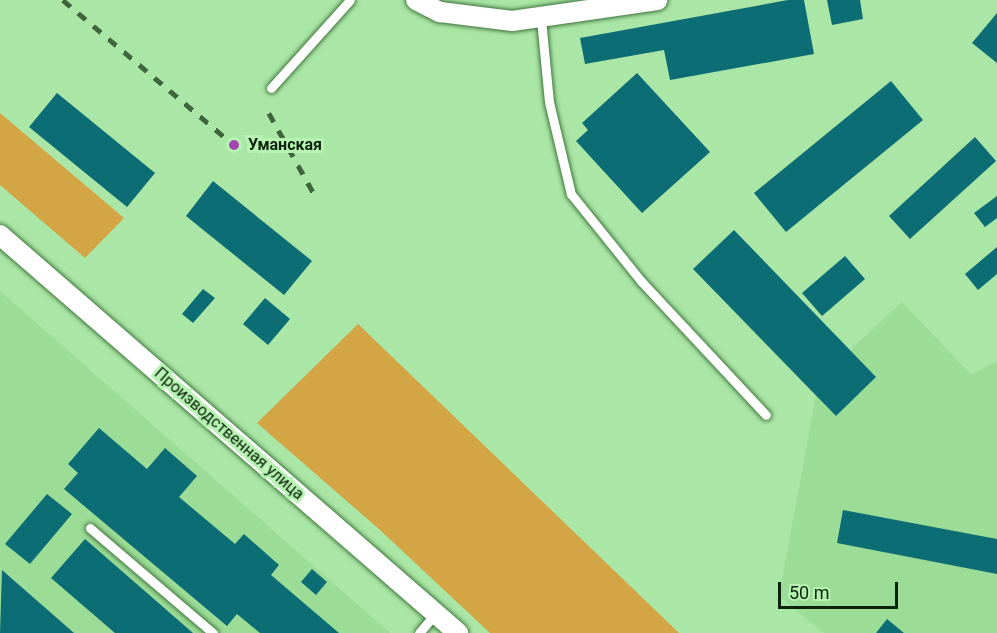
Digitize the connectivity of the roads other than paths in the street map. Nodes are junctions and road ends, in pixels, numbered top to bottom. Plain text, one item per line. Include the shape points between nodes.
1 (350, 0) edge
2 (416, 0) edge
3 (657, 0) edge
4 (541, 19) junction
5 (271, 88) dead end
6 (0, 235) edge
7 (766, 415) dead end
8 (90, 528) dead end
9 (436, 613) junction
10 (213, 633) edge
11 (419, 633) edge
12 (458, 633) edge

1 - 5 lane
2 - 4 street via 440,12 483,20
3 - 4 street
4 - 7 lane via 549,102 571,194 641,281
6 - 9 street, Производственная улица
8 - 10 lane
9 - 11 lane
9 - 12 street, Производственная улица

